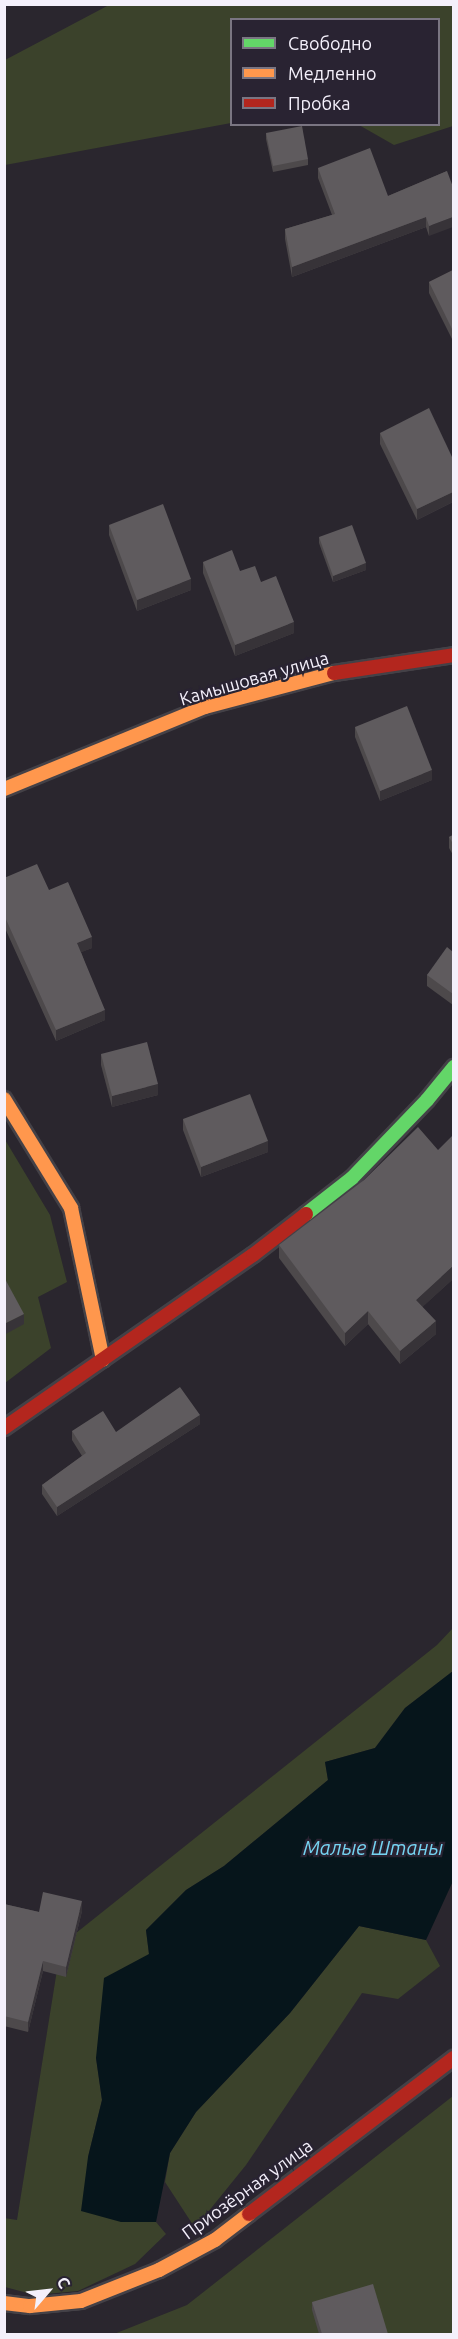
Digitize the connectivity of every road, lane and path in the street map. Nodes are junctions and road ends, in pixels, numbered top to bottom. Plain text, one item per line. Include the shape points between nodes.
1 (453, 655) edge
2 (4, 789) edge
3 (453, 1067) edge
4 (4, 1099) edge
5 (102, 1360) junction
6 (4, 1428) edge
7 (453, 2058) edge
8 (4, 2303) edge

1 - 2 street, Камышовая улица via 334,673 206,707
3 - 5 street via 352,1178 253,1255
4 - 5 street via 71,1208
5 - 6 street
7 - 8 street, Приозёрная улица via 215,2240 169,2265 81,2301 30,2306

